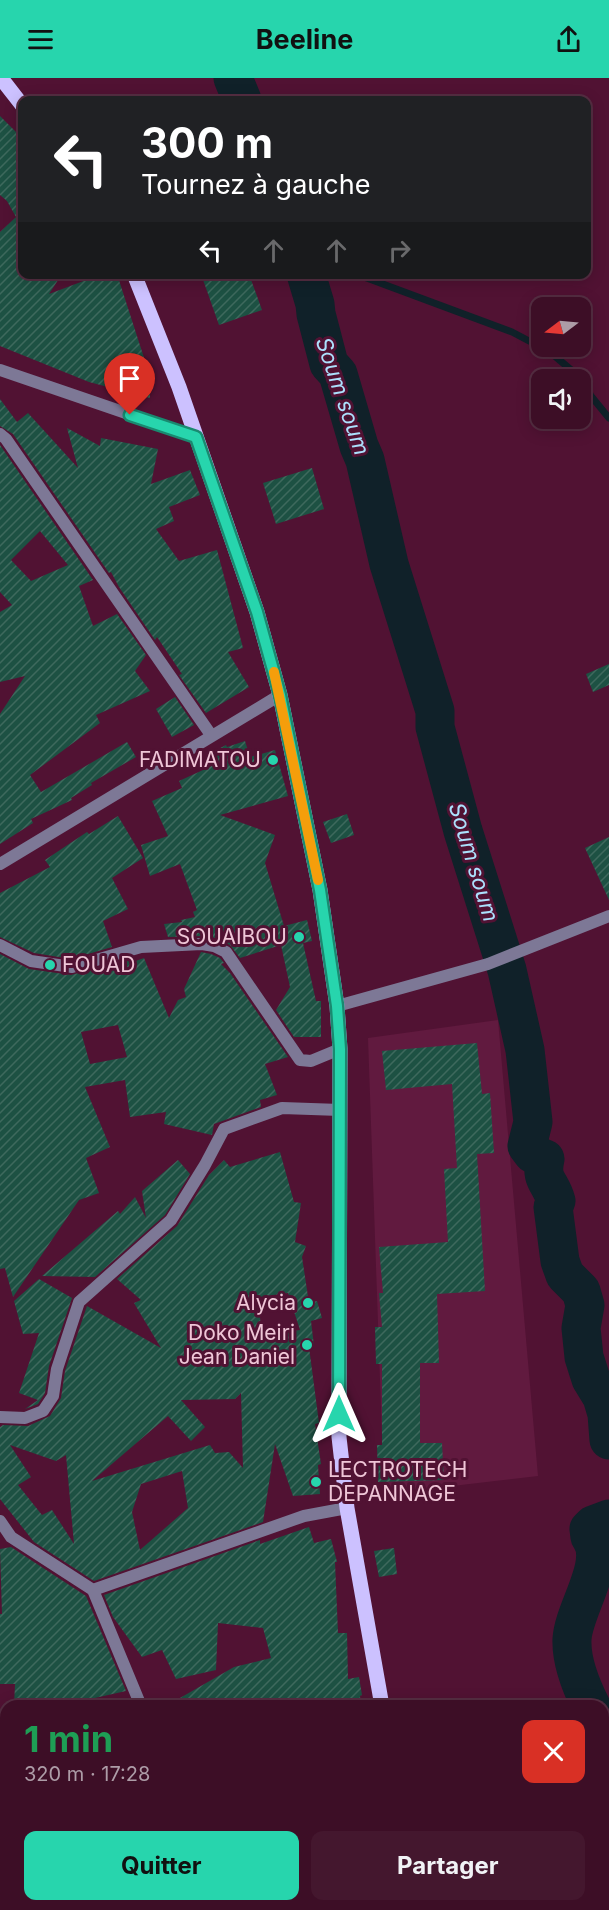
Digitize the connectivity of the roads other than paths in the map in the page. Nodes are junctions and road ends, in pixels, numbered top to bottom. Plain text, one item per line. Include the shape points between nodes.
1 (1, 78) edge
2 (18, 100) edge
3 (136, 279) edge
4 (0, 370) edge
5 (0, 434) edge
6 (196, 437) junction
7 (280, 695) junction
8 (211, 735) junction
9 (0, 864) edge
10 (609, 916) edge
11 (0, 945) edge
12 (337, 1006) junction
13 (340, 1049) junction
14 (340, 1110) junction
15 (0, 1417) edge
16 (347, 1508) junction
17 (0, 1521) edge
18 (93, 1590) junction
19 (139, 1700) edge
20 (381, 1700) edge

1 - 2 main road
3 - 6 main road
4 - 6 street
5 - 8 street
6 - 7 main road via 257,612
7 - 8 street
7 - 12 main road via 320,890
8 - 9 street
10 - 12 street via 488,964
11 - 13 street via 31,961 72,967 141,947 214,946 226,952 300,1060 311,1061
12 - 13 main road
13 - 14 main road
14 - 15 street via 282,1108 224,1129 171,1220 79,1302 57,1370 53,1396 43,1411 25,1418
14 - 16 main road via 339,1437
16 - 18 street via 304,1516
16 - 20 main road
17 - 18 street via 11,1537
18 - 19 street

